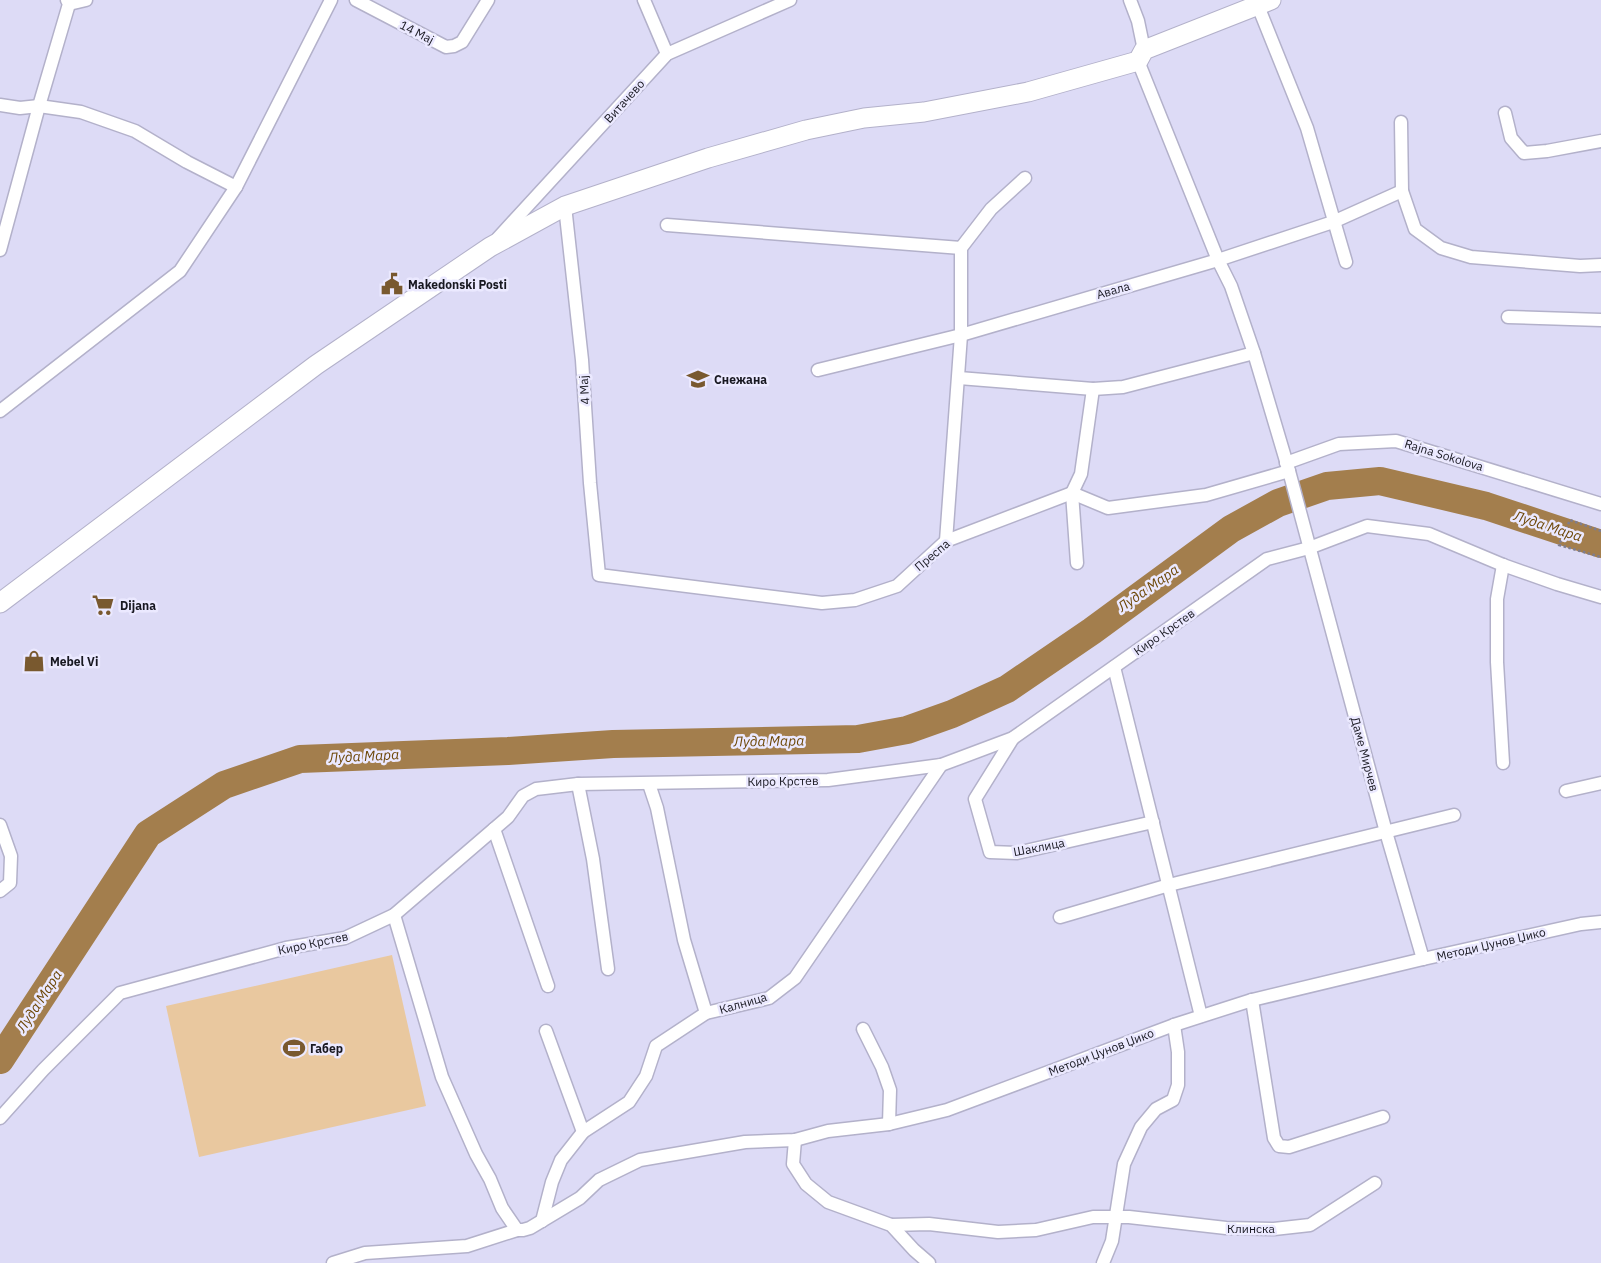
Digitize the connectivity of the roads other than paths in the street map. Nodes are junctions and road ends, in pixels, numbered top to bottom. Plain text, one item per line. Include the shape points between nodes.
1 (86, 0) edge
2 (330, 0) edge
3 (356, 0) edge
4 (488, 0) edge
5 (644, 0) edge
6 (790, 0) edge
7 (1130, 0) edge
8 (68, 2) edge
9 (1264, 3) edge
10 (667, 54) junction
11 (1141, 55) junction
12 (0, 104) edge
13 (39, 106) junction
14 (1504, 112) dead end
15 (1401, 122) dead end
16 (1601, 141) edge
17 (1025, 178) dead end
18 (236, 187) junction
19 (1402, 191) junction
20 (565, 206) junction
21 (1333, 222) junction
22 (667, 225) dead end
23 (490, 247) junction
24 (961, 248) junction
25 (0, 250) edge
26 (1218, 260) junction
27 (1346, 262) dead end
28 (1601, 265) edge
29 (1508, 317) dead end
30 (1601, 320) edge
31 (961, 335) junction
32 (1254, 353) junction
33 (818, 370) dead end
34 (959, 378) junction
35 (1093, 390) junction
36 (0, 411) edge
37 (1288, 468) junction
38 (1072, 493) junction
39 (1601, 504) edge
40 (946, 540) junction
41 (1309, 548) junction
42 (1077, 563) dead end
43 (1504, 565) junction
44 (599, 576) joint
45 (1601, 597) edge
46 (0, 603) edge
47 (1114, 667) junction
48 (1012, 738) junction
49 (1503, 763) dead end
50 (941, 765) junction
51 (1601, 783) edge
52 (578, 784) junction
53 (649, 784) junction
54 (1566, 791) dead end
55 (1454, 815) dead end
56 (1153, 822) junction
57 (0, 825) edge
58 (494, 829) junction
59 (1386, 832) junction
60 (1169, 886) junction
61 (0, 891) edge
62 (394, 915) junction
63 (1060, 917) dead end
64 (1601, 922) edge
65 (1423, 959) junction
66 (608, 969) dead end
67 (548, 986) dead end
68 (1252, 1000) junction
69 (706, 1013) junction
70 (1201, 1016) junction
71 (1174, 1025) junction
72 (863, 1029) dead end
73 (546, 1032) dead end
74 (1383, 1117) dead end
75 (0, 1118) edge
76 (889, 1124) junction
77 (583, 1132) junction
78 (795, 1140) junction
79 (1375, 1184) dead end
80 (1116, 1217) junction
81 (542, 1221) junction
82 (891, 1225) junction
83 (517, 1230) junction
84 (333, 1263) edge
85 (929, 1263) edge
86 (1103, 1263) edge

1 - 8 street
2 - 18 street
3 - 4 street, 14 Мај via 446,47 462,42
5 - 10 street
6 - 10 street, Витачево
7 - 11 street, Даме Мирчев via 1138,21
8 - 13 street
9 - 11 main road
9 - 21 street via 1307,128
10 - 23 street, Витачево
11 - 20 main road via 1028,92 806,130 708,158
11 - 26 street, Даме Мирчев
12 - 13 street via 20,108
13 - 18 street via 81,112 135,132
13 - 25 street
14 - 16 street via 1511,138 1524,153
15 - 19 street
17 - 24 street via 991,209
18 - 36 street via 180,271
19 - 21 street, Авала
19 - 28 street via 1416,229 1441,248 1471,258
20 - 23 main road
20 - 44 street, 4 Мај via 582,360
21 - 26 street, Авала
21 - 27 street
22 - 24 street
23 - 46 main road via 316,365
24 - 31 street
26 - 31 street, Авала
26 - 32 street, Даме Мирчев via 1231,286
29 - 30 street
31 - 33 street, Авала
31 - 34 street
32 - 35 street via 1123,387
32 - 37 street, Даме Мирчев
34 - 35 street
34 - 40 street
35 - 38 street via 1081,474
37 - 38 street via 1206,495 1108,508
37 - 39 street, Rajna Sokolova via 1338,444 1396,441
37 - 41 street, Даме Мирчев
38 - 40 street, Преспа
38 - 42 street
40 - 44 street, Преспа via 897,586 855,600 822,603
41 - 43 street, Киро Крстев via 1367,526 1429,534
41 - 47 street, Киро Крстев via 1267,559
41 - 59 street, Даме Мирчев
43 - 45 street, Киро Крстев
43 - 49 street via 1497,599
47 - 48 street, Киро Крстев
47 - 56 street
48 - 50 street, Киро Крстев
48 - 56 street, Шаклица via 975,799 990,852 1017,853
50 - 53 street, Киро Крстев via 828,780
50 - 69 street, Калница via 795,978 768,998
51 - 54 street
52 - 53 street, Киро Крстев
52 - 58 street, Киро Крстев via 536,789 523,796 508,817
52 - 66 street via 593,859
53 - 69 street via 657,808 684,940
55 - 59 street
56 - 60 street
57 - 61 street via 10,856 10,883
58 - 62 street, Киро Крстев
58 - 67 street
59 - 60 street
59 - 65 street, Даме Мирчев
60 - 63 street
60 - 70 street
62 - 75 street, Киро Крстев via 345,938 286,948 120,993
62 - 83 street via 442,1077 502,1208
64 - 65 street, Методи Џунов Џико
65 - 68 street, Методи Џунов Џико
68 - 70 street, Методи Џунов Џико
68 - 74 street via 1274,1138 1279,1146 1289,1147
69 - 77 street, Калница via 656,1046 646,1076 630,1102
70 - 71 street, Методи Џунов Џико
71 - 76 street, Методи Џунов Џико via 947,1110
71 - 80 street via 1178,1085 1173,1100 1156,1110 1141,1127 1124,1164
72 - 76 street via 890,1090
73 - 77 street
76 - 78 street, Методи Џунов Џико via 828,1131
77 - 81 street, Калница via 561,1160
78 - 81 street, Методи Џунов Џико via 745,1142 640,1160 599,1180 580,1198
78 - 82 street via 793,1164 806,1184 828,1202
79 - 80 street, Клинска via 1310,1225 1274,1229 1226,1228
80 - 82 street, Клинска via 1093,1218 1036,1230 998,1232 929,1224
80 - 86 street via 1112,1241
81 - 83 street, Методи Џунов Џико via 530,1228
82 - 85 street
83 - 84 street, Методи Џунов Џико via 466,1246 365,1254

